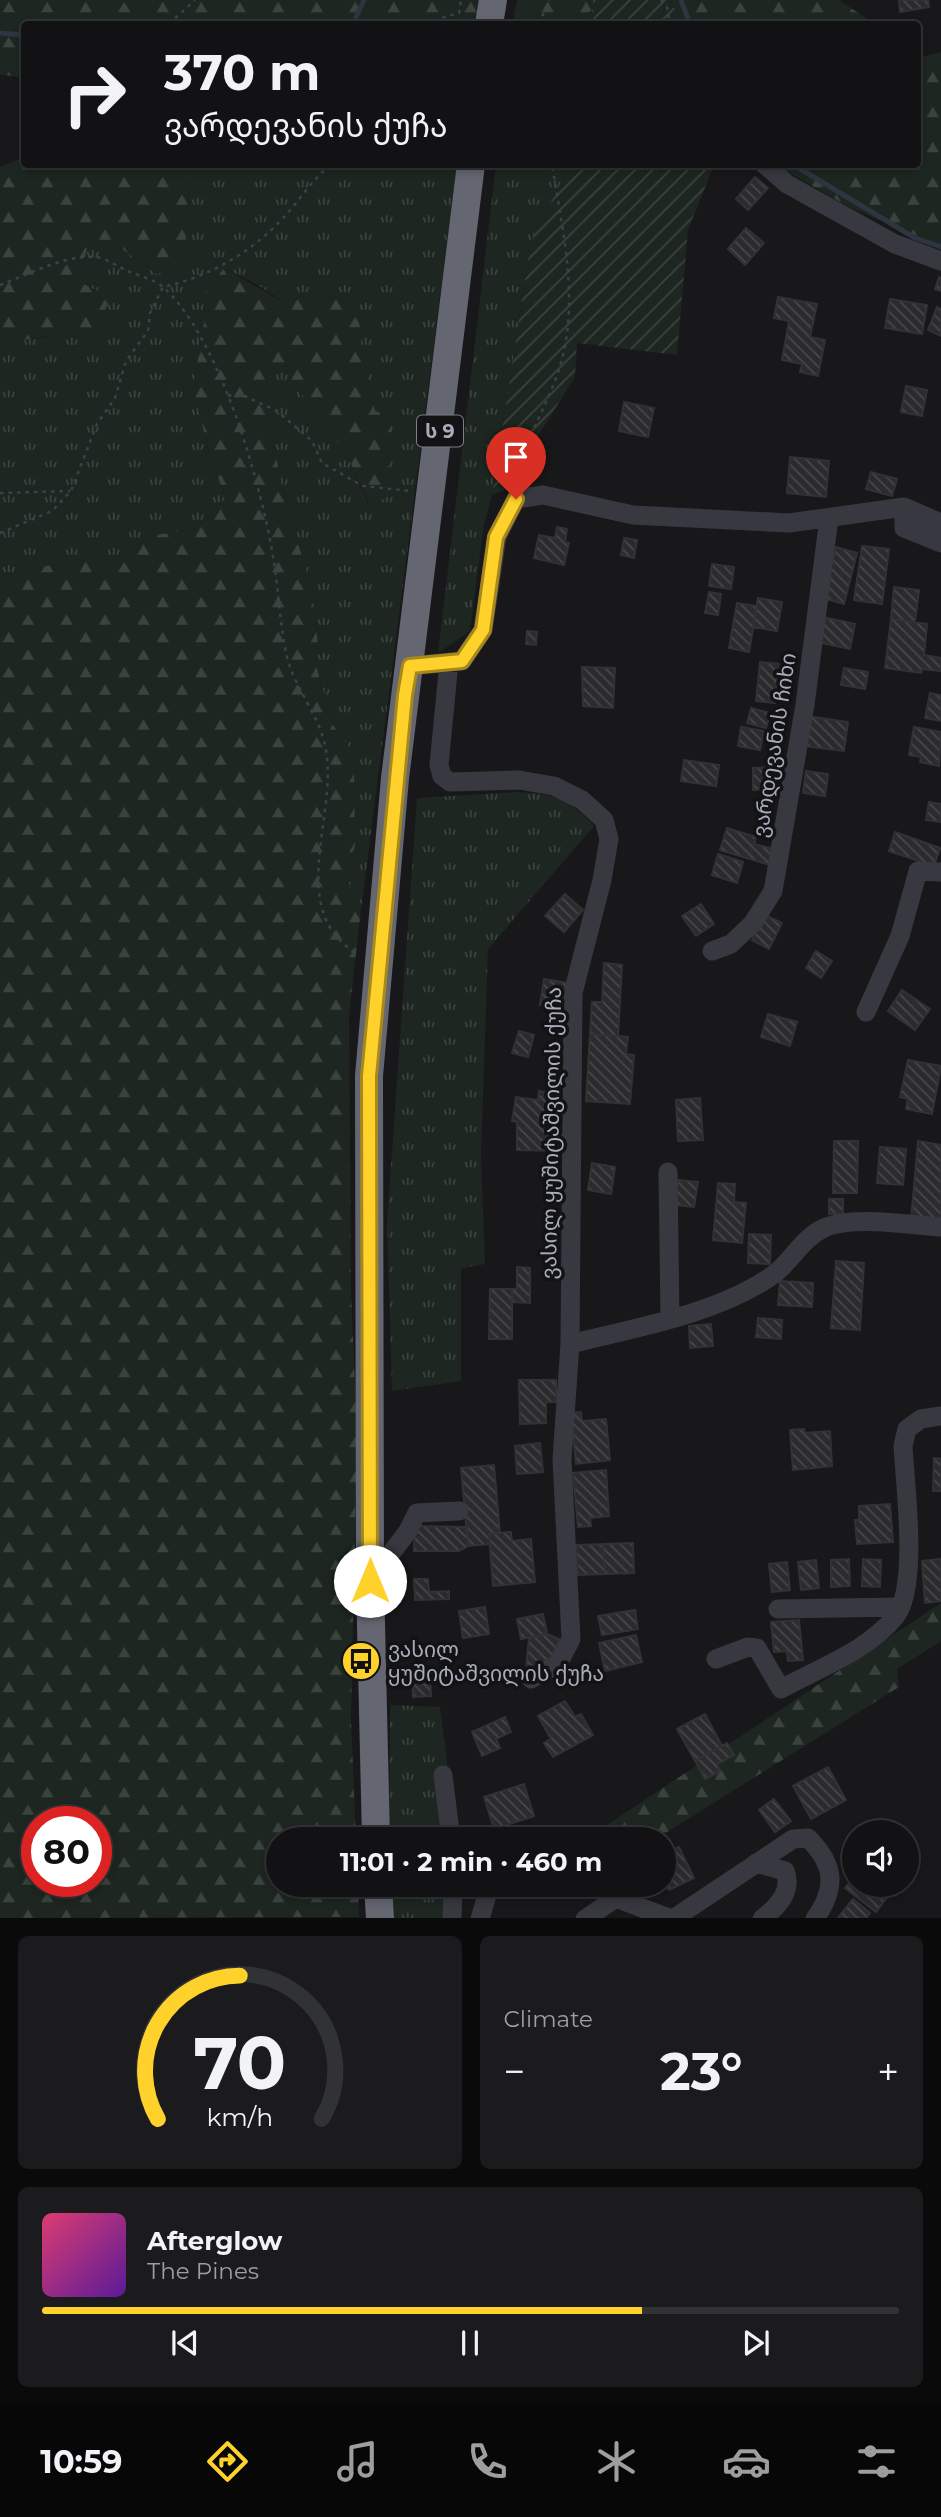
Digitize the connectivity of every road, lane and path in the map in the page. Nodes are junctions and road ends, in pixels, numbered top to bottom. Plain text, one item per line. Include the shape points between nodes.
1 (195, 0) edge
2 (461, 0) edge
3 (494, 0) edge
4 (549, 0) edge
5 (661, 0) edge
6 (172, 21) edge
7 (439, 21) edge
8 (490, 21) edge
9 (540, 21) edge
10 (669, 21) edge
11 (328, 168) edge
12 (471, 168) edge
13 (553, 168) edge
14 (769, 168) edge
15 (941, 261) edge
16 (0, 285) edge
17 (163, 287) junction
18 (228, 396) junction
19 (71, 491) junction
20 (0, 493) edge
21 (432, 493) junction
22 (516, 499) junction
23 (904, 507) junction
24 (829, 518) junction
25 (941, 523) edge
26 (0, 533) edge
27 (941, 543) edge
28 (449, 662) junction
29 (410, 666) junction
30 (941, 872) edge
31 (712, 951) dead end
32 (377, 965) junction
33 (866, 1012) dead end
34 (668, 1172) dead end
35 (941, 1227) edge
36 (670, 1319) junction
37 (570, 1344) junction
38 (941, 1416) edge
39 (459, 1511) dead end
40 (370, 1581) junction
41 (899, 1607) junction
42 (778, 1609) dead end
43 (716, 1659) dead end
44 (531, 1679) dead end
45 (443, 1775) dead end
46 (376, 1827) edge
47 (450, 1827) edge
48 (756, 1863) junction
49 (379, 1897) edge
50 (453, 1897) edge
51 (486, 1897) edge
52 (380, 1918) edge
53 (452, 1918) edge
54 (480, 1918) edge
55 (586, 1918) edge
56 (669, 1918) edge
57 (674, 1918) edge
58 (763, 1918) edge
59 (815, 1918) edge

1 - 6 path
2 - 7 path via 460,13
3 - 8 highway
4 - 9 path
5 - 10 path
11 - 17 path via 282,219 239,256 192,281
12 - 21 highway, ს 9
13 - 22 path via 570,274 569,317 557,376 513,472
14 - 15 street via 787,184 895,244
16 - 17 path via 57,263 97,257
17 - 18 path via 197,331
17 - 19 path via 149,313 148,331 126,361 115,397 97,424
18 - 21 path via 238,393 277,411 312,441 322,463 363,486
18 - 32 path via 256,476 274,561 287,659 326,749 317,884 328,930 344,947
19 - 20 path
19 - 26 path via 52,511
21 - 29 highway, ს 9
22 - 24 street via 543,495 633,515 789,523
22 - 28 street via 496,537 483,630 462,661
23 - 24 street
23 - 25 street
23 - 27 street via 904,528
24 - 31 street, ვარდევანის ჩიხი via 805,705 773,891 754,923 731,944
28 - 29 street
28 - 37 street, ვასილ ყუშიტაშვილის ქუჩა via 439,765 442,776 450,782 519,780 554,786 582,800 604,820 609,839 573,993
29 - 32 highway, ს 9
30 - 33 street via 918,871 900,936
32 - 40 highway, ს 9 via 369,1076
34 - 36 street
35 - 36 street via 856,1222 825,1227 774,1275
36 - 37 street
37 - 44 street, ვასილ ყუშიტაშვილის ქუჩა via 562,1459 571,1639 558,1664
38 - 41 street via 921,1419 907,1429 903,1447 909,1568
39 - 40 street via 417,1513
40 - 46 highway, ს 9
41 - 42 street
41 - 43 street via 897,1615 866,1643 781,1689 757,1648
45 - 47 street
48 - 57 street
48 - 58 street via 785,1871 789,1880 785,1897
48 - 59 street via 793,1839 808,1838 825,1855 829,1870 827,1900
49 - 52 highway
50 - 53 street
51 - 54 street
55 - 56 street via 616,1898

